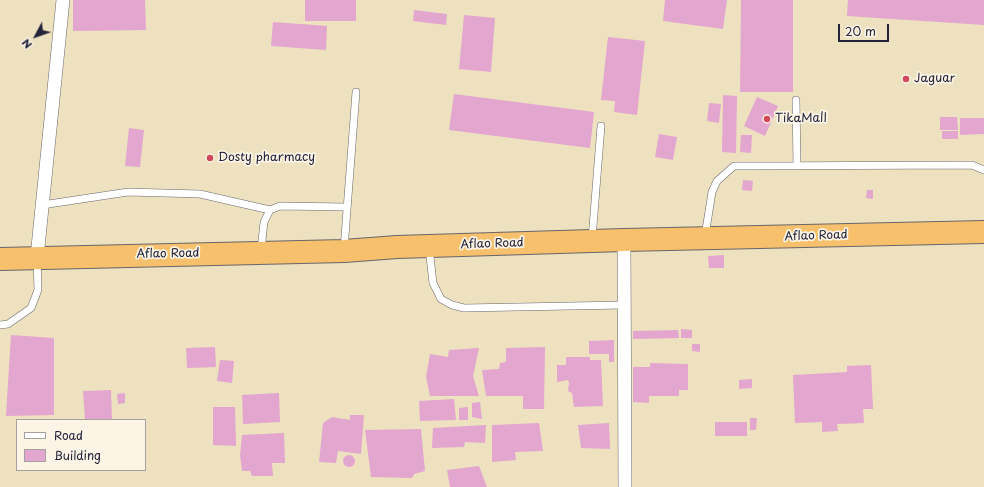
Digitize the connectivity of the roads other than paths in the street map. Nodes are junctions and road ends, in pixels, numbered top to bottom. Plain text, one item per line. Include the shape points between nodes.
1 (63, 0) edge
2 (356, 92) dead end
3 (796, 100) dead end
4 (601, 126) dead end
5 (798, 166) junction
6 (984, 170) edge
7 (42, 206) junction
8 (347, 208) junction
9 (270, 210) junction
10 (984, 232) edge
11 (704, 238) junction
12 (624, 240) junction
13 (592, 241) junction
14 (429, 246) junction
15 (344, 251) junction
16 (261, 252) junction
17 (37, 257) junction
18 (0, 259) edge
19 (624, 306) junction
20 (0, 324) edge
21 (625, 487) edge

1 - 7 street
2 - 8 lane
3 - 5 lane
4 - 13 lane
5 - 6 lane via 972,165
5 - 11 lane via 734,166 724,173 712,192
7 - 9 lane via 128,192 200,194
7 - 17 street
8 - 9 lane via 280,206
8 - 15 lane
9 - 16 lane via 264,222
10 - 11 highway, Aflao Road
11 - 12 highway, Aflao Road
12 - 13 highway, Aflao Road
12 - 19 street
13 - 14 highway, Aflao Road
14 - 15 highway, Aflao Road
14 - 19 lane via 433,284 441,299 452,305 464,308
15 - 16 highway, Aflao Road
16 - 17 highway, Aflao Road
17 - 18 highway, Aflao Road
17 - 20 lane via 38,290 31,308 8,324
19 - 21 street

